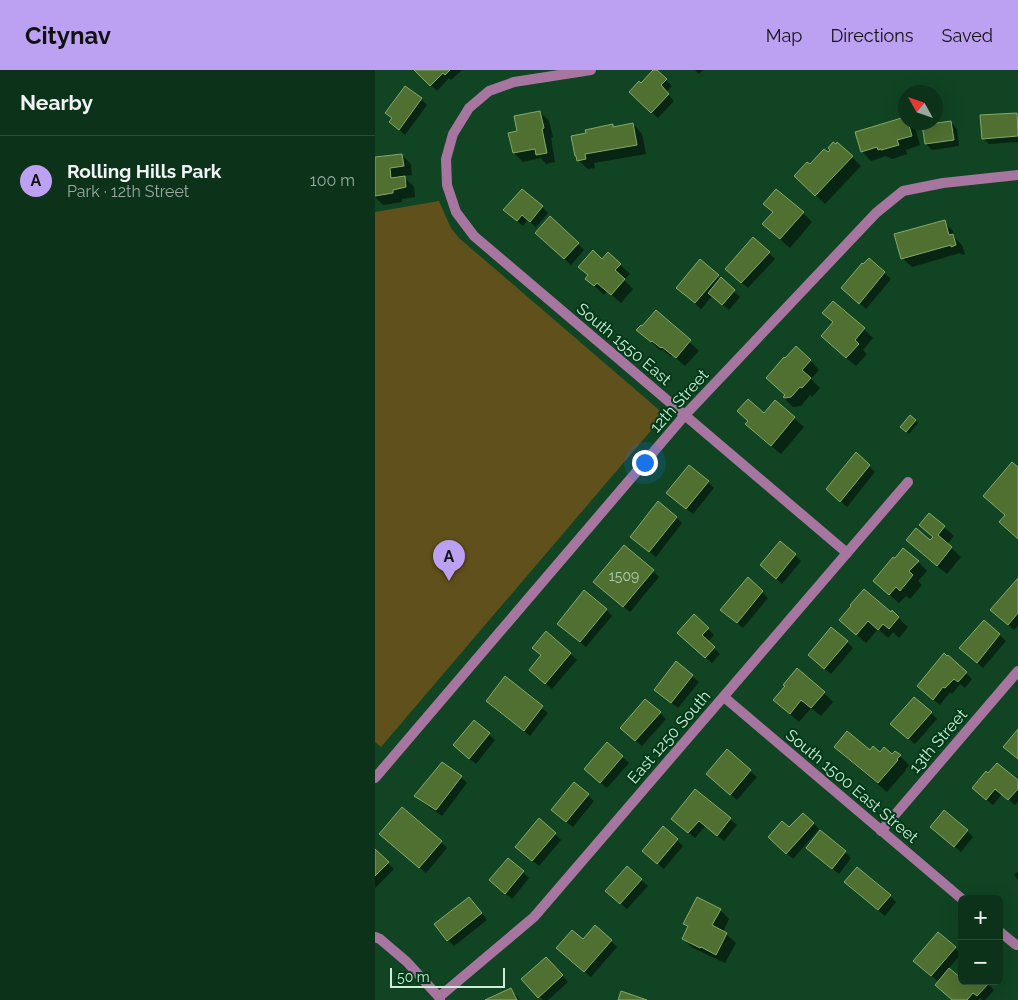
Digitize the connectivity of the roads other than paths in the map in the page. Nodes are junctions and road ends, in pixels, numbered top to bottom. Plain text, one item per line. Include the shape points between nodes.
1 (591, 70) edge
2 (1018, 176) edge
3 (685, 415) junction
4 (908, 482) dead end
5 (847, 553) junction
6 (1018, 671) edge
7 (723, 697) junction
8 (375, 778) edge
9 (881, 830) junction
10 (958, 896) edge
11 (1003, 934) edge
12 (375, 937) edge
13 (1018, 945) edge
14 (439, 998) edge

1 - 3 street, South 1550 East via 514,82 489,91 469,108 453,134 446,159 447,185 456,212 474,236
2 - 3 street, 12th Street via 943,183 903,191 876,213
3 - 5 street, South 1550 East
3 - 8 street, 12th Street
4 - 5 street, East 1250 South
5 - 7 street, East 1250 South
6 - 9 street, 13th Street
7 - 9 street, South 1500 East Street
7 - 14 street, East 1250 South via 534,917
9 - 10 street, South 1500 East Street
11 - 13 street
12 - 14 street via 407,962

